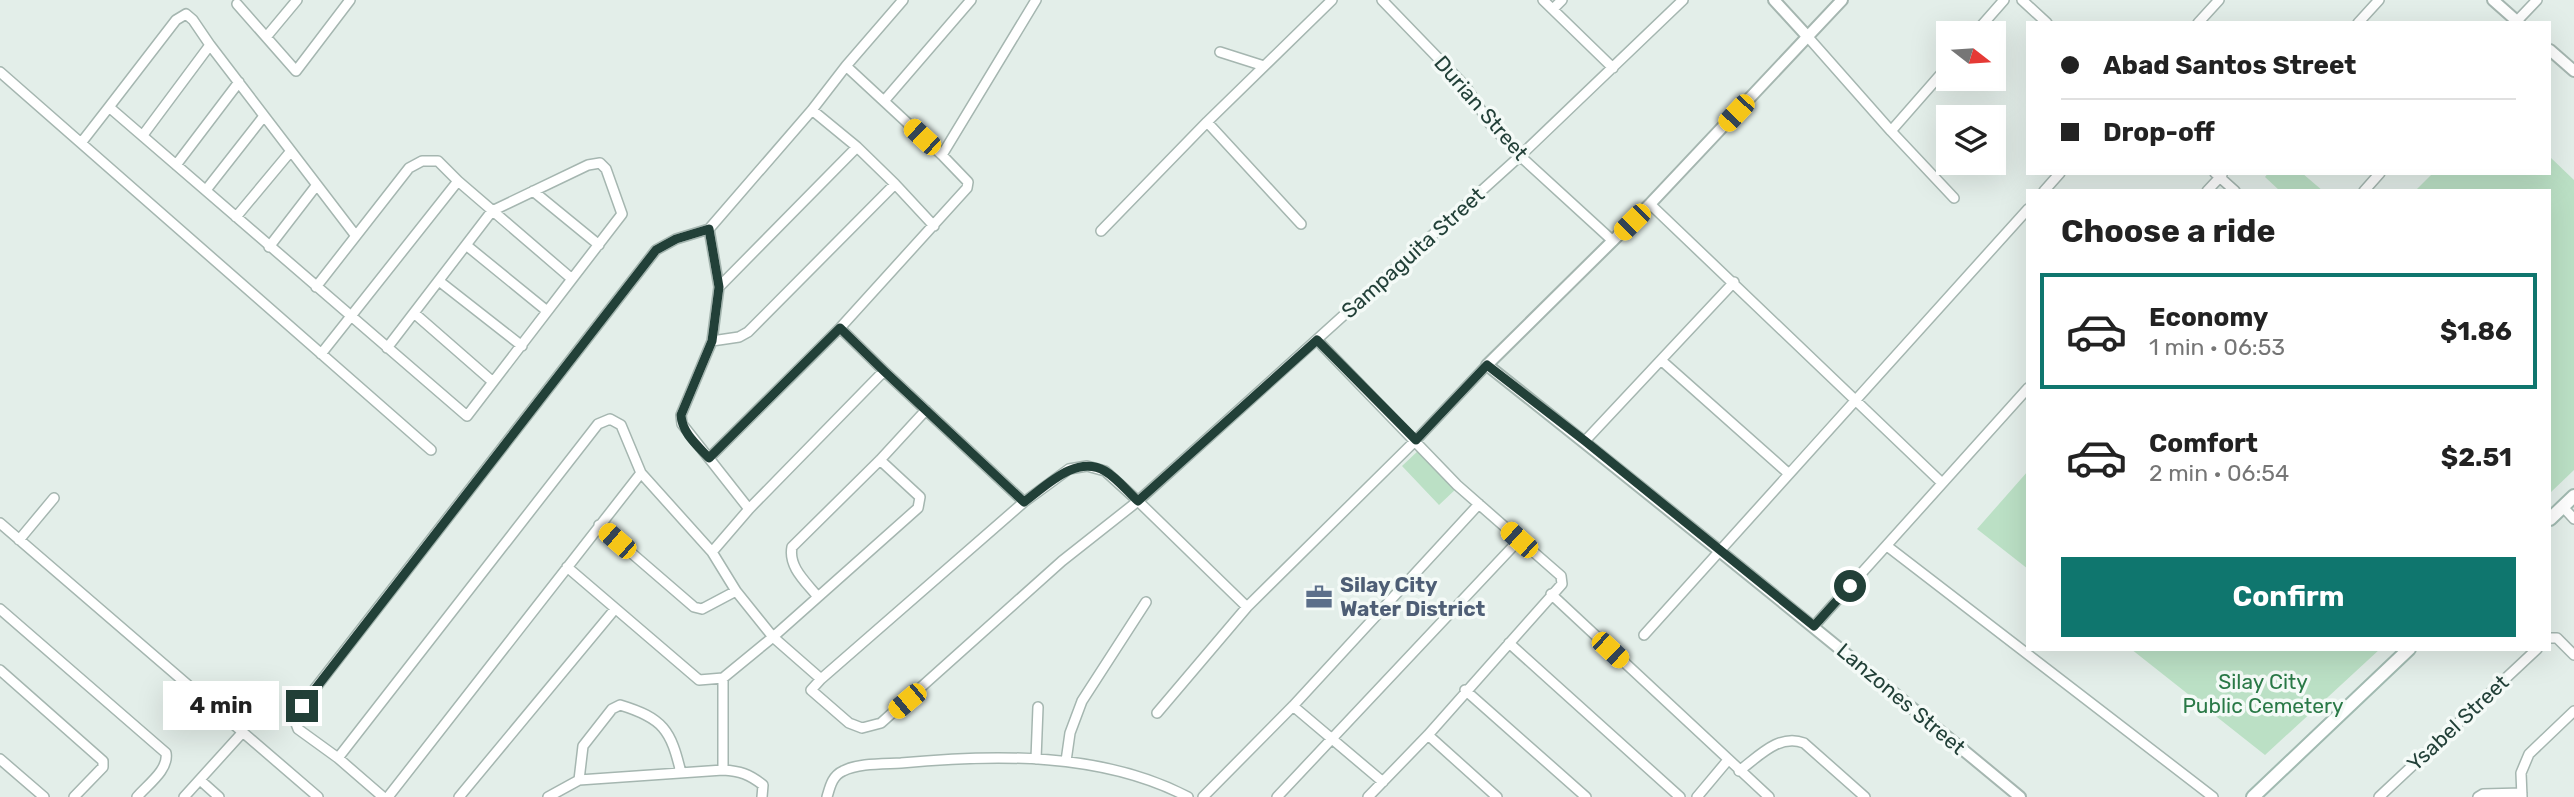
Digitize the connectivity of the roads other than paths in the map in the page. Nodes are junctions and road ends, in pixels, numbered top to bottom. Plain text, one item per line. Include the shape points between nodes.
1 (297, 0) edge
2 (350, 0) edge
3 (903, 0) edge
4 (971, 0) edge
5 (1036, 0) edge
6 (1332, 0) edge
7 (1382, 0) edge
8 (1543, 0) edge
9 (1562, 0) edge
10 (1683, 0) edge
11 (1774, 0) edge
12 (1842, 0) edge
13 (2004, 0) edge
14 (2022, 0) edge
15 (2219, 0) edge
16 (2379, 0) edge
17 (2493, 0) edge
18 (2537, 0) edge
19 (237, 1) edge
20 (1553, 9) junction
21 (1986, 21) edge
22 (2046, 21) edge
23 (2200, 21) edge
24 (2360, 21) edge
25 (2516, 21) edge
26 (2518, 21) edge
27 (267, 36) junction
28 (1807, 36) junction
29 (209, 45) junction
30 (2551, 51) edge
31 (1220, 52) dead end
32 (846, 66) junction
33 (1264, 66) junction
34 (1613, 68) junction
35 (2574, 71) edge
36 (0, 72) edge
37 (1936, 79) edge
38 (239, 82) junction
39 (884, 101) junction
40 (109, 107) junction
41 (813, 110) junction
42 (264, 116) junction
43 (1207, 122) junction
44 (1891, 131) junction
45 (143, 135) junction
46 (81, 143) junction
47 (857, 147) junction
48 (291, 151) junction
49 (942, 155) junction
50 (1520, 156) junction
51 (176, 165) junction
52 (2058, 175) edge
53 (2220, 175) edge
54 (2378, 175) edge
55 (458, 181) junction
56 (895, 184) junction
57 (316, 186) junction
58 (2047, 189) edge
59 (2233, 189) edge
60 (2366, 189) edge
61 (206, 190) junction
62 (533, 191) junction
63 (1954, 198) dead end
64 (1650, 204) junction
65 (492, 211) junction
66 (2026, 211) edge
67 (236, 217) junction
68 (1301, 224) dead end
69 (934, 226) junction
70 (709, 229) junction
71 (1101, 231) dead end
72 (356, 236) junction
73 (1613, 241) junction
74 (466, 245) junction
75 (598, 245) junction
76 (269, 247) junction
77 (572, 279) junction
78 (439, 281) junction
79 (1734, 282) junction
80 (316, 287) junction
81 (719, 287) junction
82 (547, 312) junction
83 (414, 313) junction
84 (350, 317) junction
85 (840, 328) junction
86 (1317, 340) junction
87 (712, 341) junction
88 (522, 346) junction
89 (387, 348) junction
90 (321, 354) junction
91 (1662, 361) junction
92 (1487, 365) junction
93 (884, 371) junction
94 (493, 382) junction
95 (2026, 390) edge
96 (1856, 400) junction
97 (926, 410) junction
98 (1416, 440) junction
99 (1585, 441) junction
100 (431, 450) dead end
101 (709, 458) junction
102 (880, 460) junction
103 (641, 473) junction
104 (1788, 473) junction
105 (1942, 483) junction
106 (2574, 496) edge
107 (54, 498) dead end
108 (1138, 501) junction
109 (1024, 502) junction
110 (1479, 504) junction
111 (2563, 507) junction
112 (749, 509) junction
113 (2551, 518) edge
114 (2574, 519) edge
115 (598, 525) junction
116 (2, 528) edge
117 (19, 540) junction
118 (1519, 540) junction
119 (1886, 545) junction
120 (1718, 550) junction
121 (712, 552) junction
122 (567, 567) junction
123 (736, 591) junction
124 (1551, 594) junction
125 (818, 597) junction
126 (1146, 602) dead end
127 (1247, 607) junction
128 (0, 609) edge
129 (615, 609) junction
130 (1814, 626) junction
131 (1644, 635) dead end
132 (773, 637) junction
133 (2551, 638) edge
134 (1509, 643) junction
135 (2407, 651) edge
136 (2535, 651) edge
137 (2574, 655) edge
138 (0, 670) edge
139 (723, 678) junction
140 (821, 679) junction
141 (1465, 690) junction
142 (1293, 706) junction
143 (1038, 707) dead end
144 (2574, 711) edge
145 (1157, 713) dead end
146 (242, 733) junction
147 (1428, 735) junction
148 (1333, 739) junction
149 (0, 758) edge
150 (338, 758) junction
151 (1036, 759) junction
152 (1728, 760) junction
153 (1066, 761) junction
154 (723, 771) junction
155 (1739, 771) junction
156 (681, 773) junction
157 (200, 780) junction
158 (579, 780) junction
159 (1383, 782) junction
160 (2522, 795) edge
161 (44, 797) edge
162 (74, 797) edge
163 (137, 797) edge
164 (184, 797) edge
165 (219, 797) edge
166 (318, 797) edge
167 (385, 797) edge
168 (459, 797) edge
169 (548, 797) edge
170 (762, 797) edge
171 (827, 797) edge
172 (1188, 797) edge
173 (1203, 797) edge
174 (1277, 797) edge
175 (1368, 797) edge
176 (1497, 797) edge
177 (1586, 797) edge
178 (1680, 797) edge
179 (1697, 797) edge
180 (1769, 797) edge
181 (1865, 797) edge
182 (2020, 797) edge
183 (2213, 797) edge
184 (2253, 797) edge
185 (2379, 797) edge
186 (2478, 797) edge

1 - 27 street
2 - 27 street via 296,71
3 - 32 street
4 - 39 street
5 - 49 street
6 - 33 street
7 - 50 street, Durian Street via 1466,87 1490,124
8 - 20 street
9 - 20 street
10 - 34 street, Sampaguita Street
11 - 28 street
12 - 28 street
13 - 21 street
14 - 22 street
15 - 23 street
16 - 24 street
17 - 25 street
18 - 26 street
19 - 27 street
20 - 34 street
28 - 44 street
28 - 64 street
29 - 38 street
29 - 40 street via 193,20 186,15 176,20
29 - 45 street
30 - 35 street
31 - 33 street
32 - 39 street
32 - 41 street
33 - 43 street
34 - 50 street, Sampaguita Street
36 - 46 street
37 - 44 street
38 - 42 street
38 - 51 street
39 - 49 street
40 - 45 street
40 - 46 street
41 - 47 street
41 - 70 street
42 - 48 street
42 - 61 street
43 - 68 street
43 - 71 street
44 - 63 street
45 - 51 street
46 - 90 street
47 - 56 street
47 - 81 street
48 - 57 street
48 - 67 street
49 - 69 street via 968,182
50 - 73 street, Durian Street
50 - 86 street, Sampaguita Street
51 - 61 street
52 - 58 street
53 - 59 street
54 - 60 street
55 - 65 street
55 - 72 street via 438,162 409,168
55 - 84 street
56 - 69 street
56 - 87 street via 748,332
57 - 72 street
57 - 76 street
61 - 67 street
62 - 65 street
62 - 75 street
62 - 75 street via 600,163 622,215
64 - 73 street
64 - 79 street
65 - 74 street
65 - 77 street
66 - 96 street
67 - 76 street
69 - 85 street
70 - 81 street
70 - 150 street via 656,250 296,713 299,729
72 - 80 street
73 - 92 street
74 - 78 street
74 - 82 street
75 - 77 street
76 - 80 street
77 - 82 street
78 - 83 street
78 - 88 street
79 - 91 street
79 - 96 street
80 - 84 street
81 - 87 street
82 - 88 street
83 - 89 street
83 - 94 street
84 - 89 street
84 - 90 street
85 - 93 street
85 - 101 street
86 - 98 street
86 - 108 street, Sampaguita Street
87 - 101 street via 681,415 686,432
88 - 94 street
89 - 94 street via 467,416
90 - 100 street
91 - 99 street
91 - 104 street
92 - 98 street
92 - 99 street, Lanzones Street
93 - 97 street
93 - 112 street
95 - 105 street
96 - 104 street
96 - 105 street
97 - 102 street
97 - 109 street
98 - 110 street
98 - 127 street
99 - 120 street, Lanzones Street
101 - 112 street
102 - 125 street via 792,547 792,564
102 - 125 street via 920,498 918,508
103 - 115 street
103 - 121 street
103 - 150 street via 621,425 610,419 598,424
104 - 120 street
105 - 119 street
106 - 111 main road
107 - 117 street
108 - 109 street via 1105,471 1087,466 1069,469
108 - 127 street
108 - 140 street, Sampaguita Street via 1062,561 881,723 862,728 849,723 811,690
109 - 140 street
110 - 118 street
110 - 142 street
111 - 113 main road
111 - 114 street
112 - 121 street
115 - 122 street
115 - 123 street via 694,607 702,609
116 - 117 street
117 - 146 street
118 - 124 street via 1561,576 1562,584
118 - 148 street
119 - 130 street
119 - 183 street
120 - 130 street, Lanzones Street
120 - 131 street
121 - 123 street
122 - 129 street
122 - 167 street
123 - 132 street
124 - 134 street
124 - 152 street
125 - 132 street
126 - 153 street via 1082,701
127 - 145 street
128 - 163 street via 166,753 164,766
129 - 139 street via 699,680
129 - 168 street
130 - 182 street, Lanzones Street
132 - 139 street
132 - 140 street
133 - 137 street via 2557,638
134 - 141 street
134 - 178 street
135 - 184 main road
136 - 185 street, Ysabel Street
138 - 162 street via 103,761 103,767
139 - 154 street
141 - 147 street
141 - 177 street
142 - 148 street
142 - 173 street
143 - 151 street
144 - 160 street via 2529,754 2521,773
146 - 157 street
146 - 166 street
147 - 159 street
147 - 176 street
148 - 159 street
148 - 174 street
149 - 161 street
150 - 167 street
151 - 153 street
151 - 171 street via 927,760 850,768 836,776
152 - 155 street
152 - 179 street
153 - 172 street via 1164,784
154 - 156 street
154 - 170 street via 751,775 763,785
155 - 180 street
155 - 181 street via 1780,741 1796,740
156 - 158 street
156 - 158 street via 672,741 657,720 620,705 583,746
157 - 164 street
157 - 165 street
158 - 169 street
159 - 175 street
160 - 186 street

